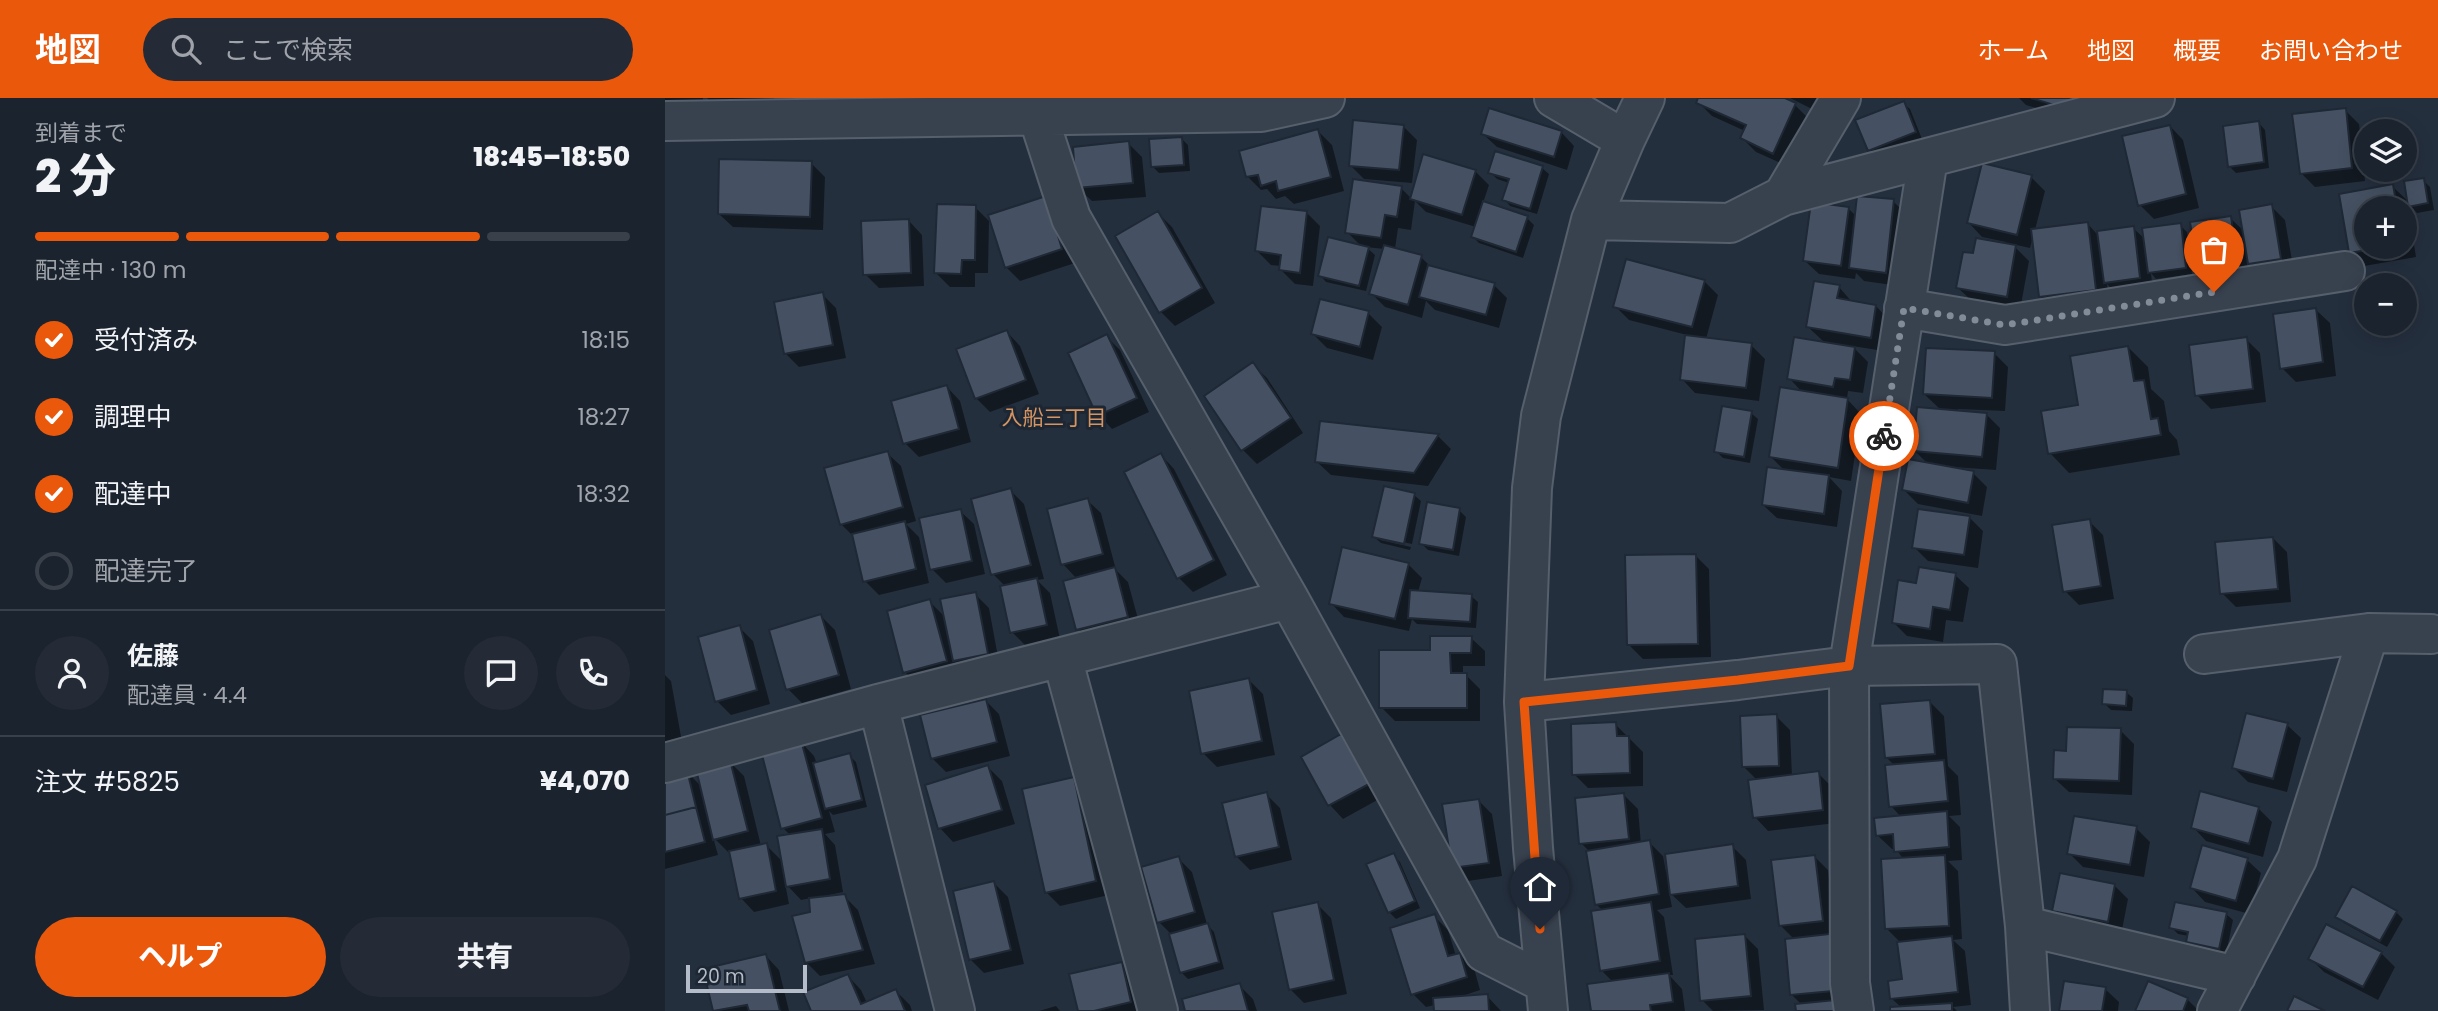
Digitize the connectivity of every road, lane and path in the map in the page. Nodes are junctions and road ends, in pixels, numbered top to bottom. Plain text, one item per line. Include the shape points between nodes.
1 (1325, 98) edge
2 (1554, 98) edge
3 (1645, 98) edge
4 (1841, 98) edge
5 (2155, 98) edge
6 (1037, 107) edge
7 (665, 121) edge
8 (1625, 140) junction
9 (1928, 158) junction
10 (1783, 196) junction
11 (1591, 220) junction
12 (2345, 271) dead end
13 (1904, 308) junction
14 (1289, 599) junction
15 (2369, 633) junction
16 (2431, 634) dead end
17 (2204, 654) dead end
18 (1062, 657) junction
19 (1849, 666) junction
20 (1524, 702) junction
21 (879, 704) junction
22 (665, 763) edge
23 (2025, 926) junction
24 (2236, 976) junction
25 (1547, 997) edge
26 (955, 1011) edge
27 (1158, 1011) edge
28 (1854, 1011) edge
29 (2030, 1011) edge
30 (2217, 1011) edge

1 - 6 street via 1261,112
2 - 8 street
3 - 8 street
4 - 10 street
5 - 9 street
6 - 7 street
6 - 14 street via 1071,218
8 - 11 street
9 - 10 street
9 - 13 street
10 - 11 street via 1730,223
11 - 20 street via 1541,416 1532,488
12 - 13 street via 2005,325
13 - 19 street
14 - 18 street
14 - 25 street via 1484,952
15 - 16 street
15 - 17 street
15 - 24 street via 2297,859
18 - 21 street
18 - 27 street
19 - 20 street
19 - 23 street via 1997,664
19 - 28 street via 1850,983
20 - 25 street
21 - 22 street
21 - 26 street
23 - 24 street
23 - 29 street
24 - 30 street

